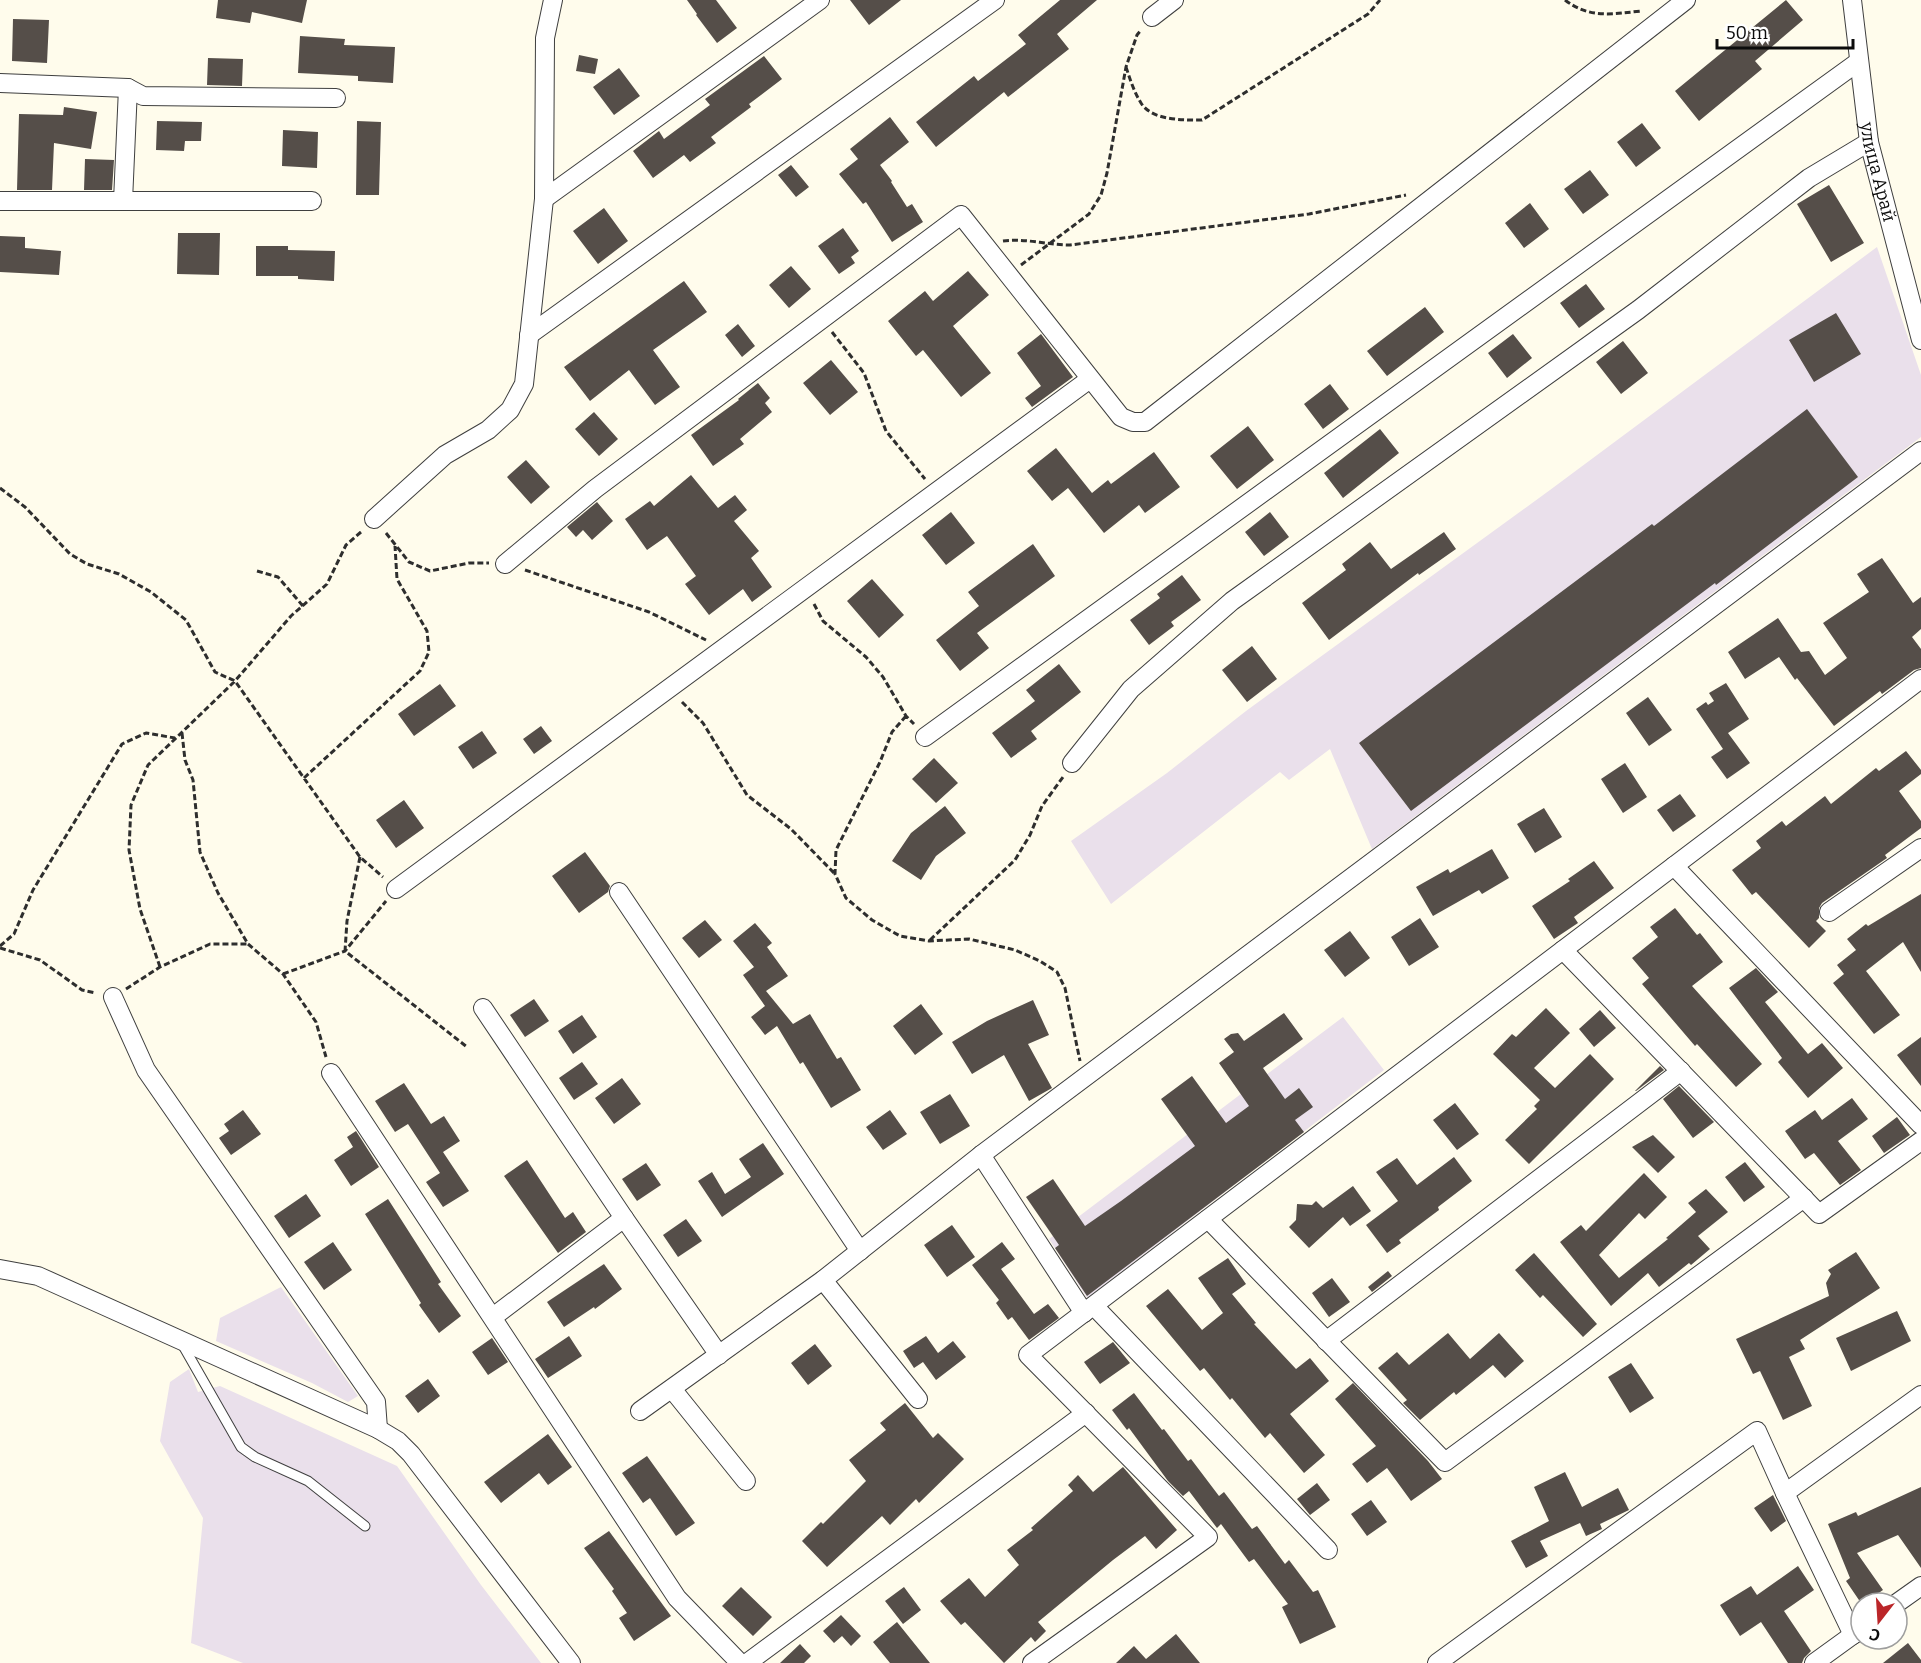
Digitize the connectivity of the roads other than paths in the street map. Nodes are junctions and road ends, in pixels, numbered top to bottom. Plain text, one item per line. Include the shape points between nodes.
1 (553, 0) edge
2 (820, 0) edge
3 (995, 0) edge
4 (1174, 0) edge
5 (1686, 0) edge
6 (1852, 0) edge
7 (1152, 17) road end
8 (1858, 62) junction
9 (0, 82) edge
10 (128, 88) junction
11 (336, 98) dead end
12 (1869, 142) junction
13 (544, 199) junction
14 (0, 201) edge
15 (123, 201) junction
16 (312, 201) dead end
17 (1918, 312) edge
18 (529, 335) junction
19 (1921, 340) edge
20 (1090, 379) junction
21 (1921, 451) edge
22 (374, 519) road end
23 (505, 564) road end
24 (1921, 678) edge
25 (925, 737) road end
26 (1072, 763) road end
27 (1921, 848) edge
28 (1674, 866) junction
29 (396, 889) road end
30 (619, 892) dead end
31 (1829, 912) dead end
32 (1563, 950) junction
33 (113, 997) road end
34 (483, 1008) dead end
35 (1681, 1071) junction
36 (331, 1073) road end
37 (1921, 1125) edge
38 (1921, 1141) edge
39 (981, 1155) junction
40 (1804, 1198) junction
41 (624, 1218) junction
42 (1208, 1220) junction
43 (860, 1251) junction
44 (0, 1269) edge
45 (823, 1280) junction
46 (1089, 1310) junction
47 (493, 1317) junction
48 (180, 1340) junction
49 (1326, 1341) junction
50 (719, 1355) junction
51 (672, 1389) junction
52 (1921, 1395) edge
53 (918, 1399) dead end
54 (640, 1412) dead end
55 (1086, 1413) junction
56 (378, 1429) junction
57 (746, 1481) dead end
58 (1785, 1493) junction
59 (365, 1526) dead end
60 (1328, 1550) dead end
61 (1849, 1617) edge
62 (1849, 1638) edge
63 (571, 1663) edge
64 (740, 1663) edge
65 (747, 1663) edge
66 (1032, 1663) edge
67 (1437, 1663) edge
68 (1814, 1663) edge

1 - 13 street via 545,38
2 - 13 street
3 - 18 street
4 - 7 street
5 - 20 street via 1145,422 1121,417
6 - 8 street, улица Арай
8 - 12 street, улица Арай
8 - 25 street
9 - 10 street
10 - 11 street via 143,96
10 - 15 street
12 - 17 street, улица Арай
12 - 26 street via 1809,178 1638,310 1232,601 1131,689
13 - 18 street
14 - 15 street
15 - 16 street
17 - 19 street, улица Арай
18 - 22 street via 524,384 510,410 488,430 445,455
20 - 23 street via 961,215 595,489
20 - 29 street
21 - 39 street
24 - 28 street
27 - 31 street
28 - 32 street
28 - 37 street
30 - 43 street
32 - 35 street
32 - 42 street
33 - 56 street via 146,1070 376,1402
34 - 41 street
35 - 40 street
35 - 49 street
36 - 47 street
38 - 40 street via 1819,1214
39 - 43 street
39 - 46 street
40 - 49 street via 1445,1462
41 - 47 street
41 - 50 street
42 - 46 street
42 - 49 street
43 - 45 street
44 - 48 street via 38,1276
45 - 50 street
45 - 53 street
46 - 55 street via 1029,1355
46 - 60 street
47 - 64 street via 677,1598
48 - 56 street
48 - 59 lane via 241,1447 308,1481
50 - 51 street
51 - 54 street
51 - 57 street
52 - 58 street
55 - 65 street
55 - 66 street via 1208,1537
56 - 63 street via 411,1454
58 - 61 street
58 - 67 street via 1757,1431
62 - 68 street

